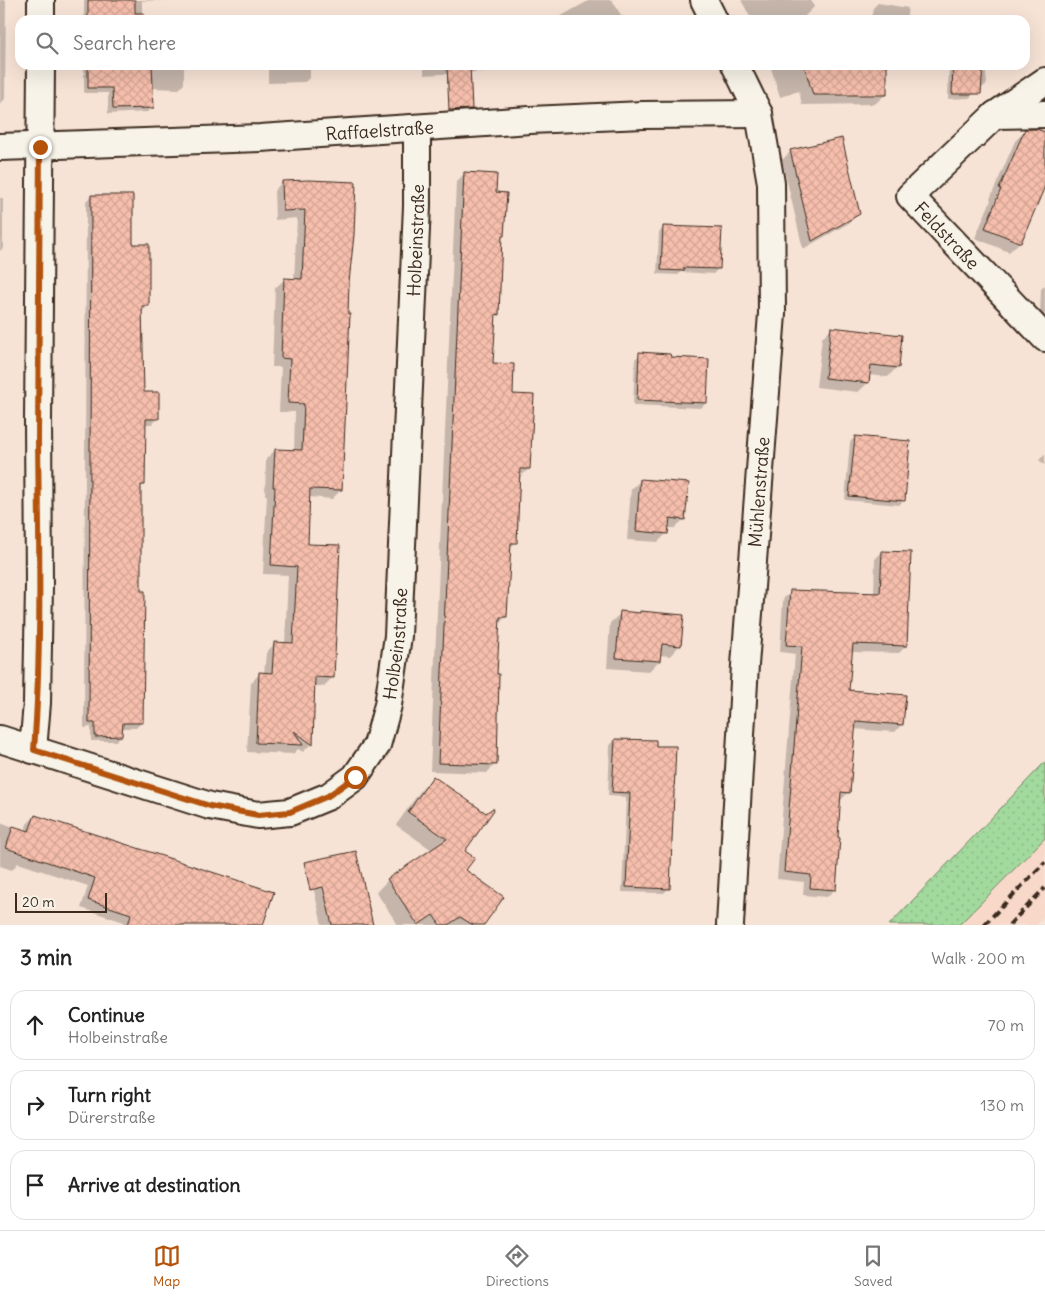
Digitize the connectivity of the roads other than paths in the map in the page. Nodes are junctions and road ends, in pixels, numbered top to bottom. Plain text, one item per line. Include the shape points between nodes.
1 (41, 0) edge
2 (704, 0) edge
3 (41, 15) edge
4 (712, 15) edge
5 (41, 70) edge
6 (737, 70) edge
7 (1045, 81) edge
8 (759, 114) junction
9 (1045, 114) edge
10 (995, 115) junction
11 (417, 128) junction
12 (0, 147) edge
13 (40, 147) junction
14 (1045, 338) edge
15 (0, 739) edge
16 (34, 750) junction
17 (730, 925) edge

1 - 3 street
2 - 4 street
5 - 13 street
6 - 8 street, Mühlenstraße
7 - 10 street, Feldstraße
8 - 11 street, Raffaelstraße via 643,115
8 - 17 street, Mühlenstraße via 771,183 772,314 745,665
9 - 10 street
10 - 14 street, Feldstraße via 910,196
11 - 13 street, Raffaelstraße
11 - 16 street, Holbeinstraße via 417,206 398,636 388,706 377,745 355,777 328,796 290,812 258,815 210,806
12 - 13 street, Raffaelstraße
13 - 16 street via 38,703
15 - 16 street, Holbeinstraße

